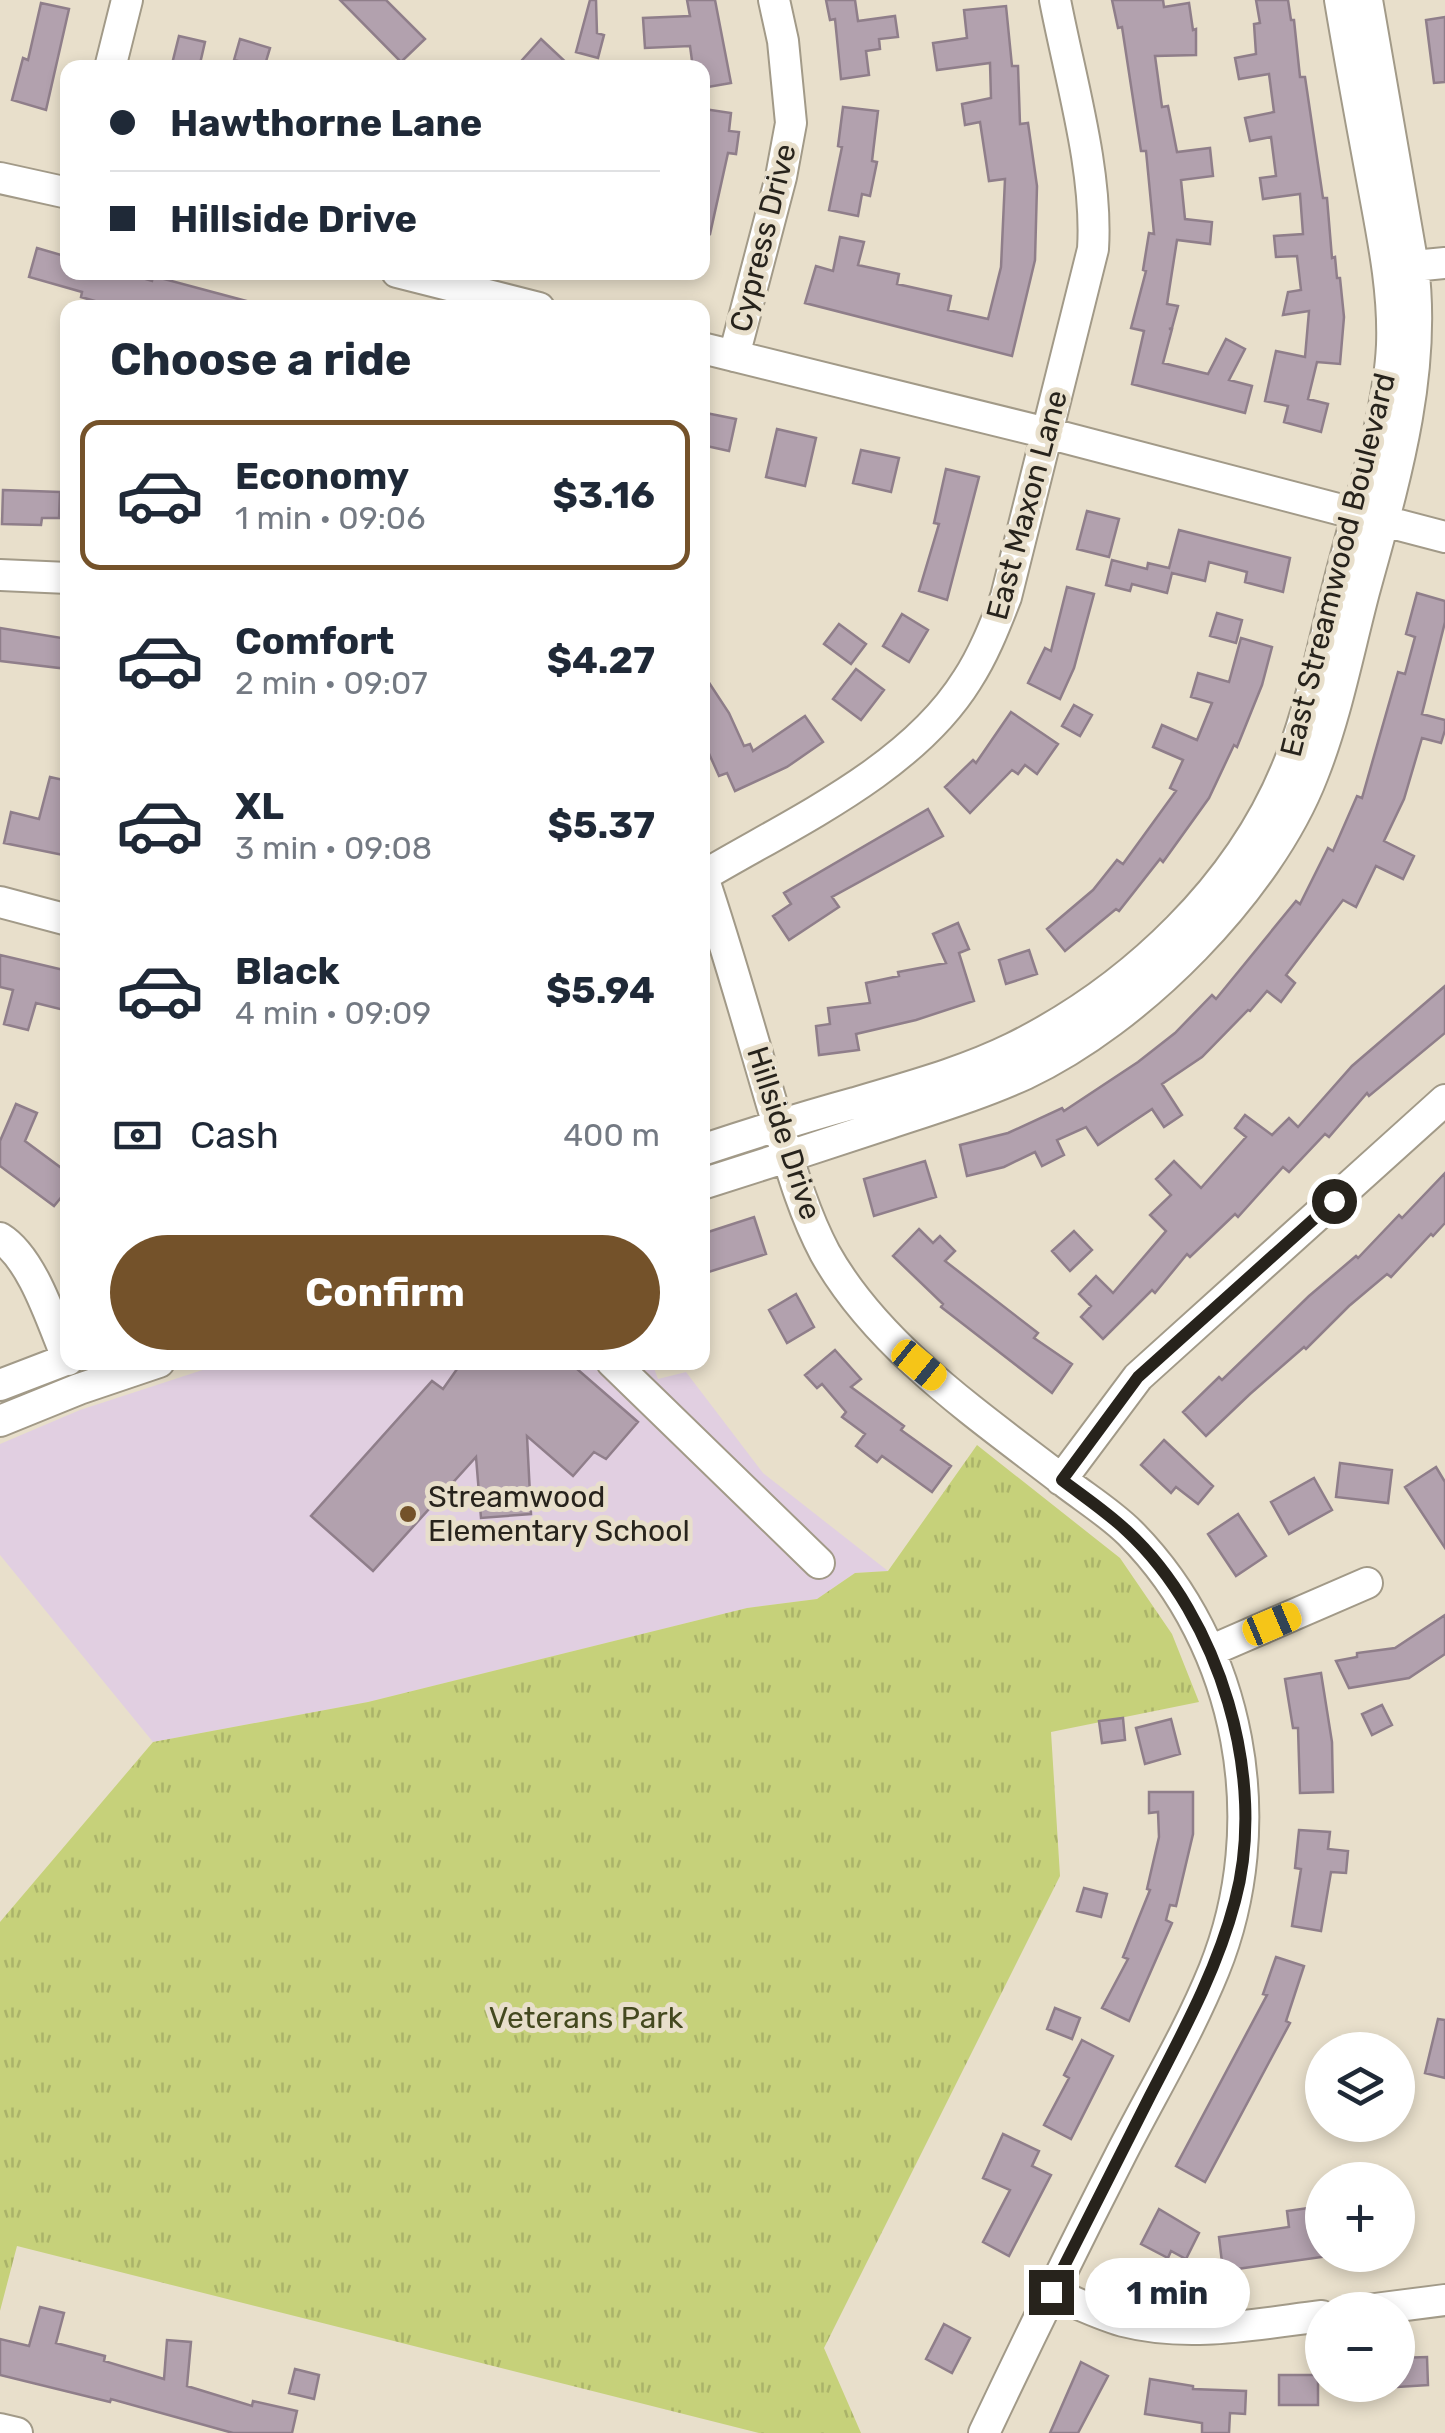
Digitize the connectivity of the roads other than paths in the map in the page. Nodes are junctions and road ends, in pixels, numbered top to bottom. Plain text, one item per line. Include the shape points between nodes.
1 (127, 0) edge
2 (774, 0) edge
3 (1055, 0) edge
4 (1340, 0) edge
5 (1367, 0) edge
6 (112, 60) edge
7 (0, 178) edge
8 (60, 192) edge
9 (1445, 263) edge
10 (1401, 267) junction
11 (415, 280) edge
12 (453, 297) edge
13 (710, 350) edge
14 (734, 356) junction
15 (1047, 433) junction
16 (1370, 518) junction
17 (1445, 537) edge
18 (0, 575) edge
19 (60, 578) edge
20 (710, 871) edge
21 (710, 898) edge
22 (0, 902) edge
23 (60, 918) edge
24 (1445, 1100) edge
25 (778, 1125) junction
26 (710, 1147) edge
27 (788, 1157) junction
28 (710, 1181) edge
29 (0, 1238) edge
30 (60, 1341) edge
31 (60, 1369) edge
32 (65, 1370) edge
33 (620, 1370) edge
34 (0, 1385) edge
35 (0, 1421) edge
36 (1062, 1480) junction
37 (819, 1563) dead end
38 (1367, 1583) dead end
39 (1210, 1650) junction
40 (1051, 2292) junction
41 (1445, 2300) edge
42 (1415, 2304) edge
43 (1305, 2318) edge
44 (0, 2429) edge
45 (16, 2433) edge
46 (984, 2433) edge

1 - 6 street
2 - 14 street, Cypress Drive via 791,122
3 - 15 street, East Maxon Lane via 1095,218 1084,296
4 - 10 street, East Streamwood Boulevard
5 - 10 street, East Streamwood Boulevard
7 - 8 street
9 - 10 street
10 - 16 street, East Streamwood Boulevard via 1418,302 1414,374
11 - 12 street
13 - 14 street
14 - 15 street
15 - 16 street
15 - 20 street, East Maxon Lane via 1006,596 965,684 911,744 846,792
16 - 17 street
16 - 25 street, East Streamwood Boulevard via 1291,757 1244,845 1190,915 1105,990 1014,1048 941,1078
16 - 27 street, East Streamwood Boulevard via 1313,775 1263,865 1208,934 1125,1010 1028,1072
18 - 19 street
21 - 25 street, Hillside Drive
22 - 23 street
24 - 36 street via 1138,1377
25 - 26 street, East Streamwood Boulevard
25 - 27 street, Hillside Drive
27 - 28 street, East Streamwood Boulevard
27 - 36 street, Hillside Drive via 825,1253 890,1342
29 - 30 street via 39,1290
31 - 34 street
32 - 35 street
33 - 37 street
36 - 39 street, Hillside Drive via 1128,1531 1186,1604
38 - 39 street
39 - 40 street, Hillside Drive via 1233,1713 1241,1768 1244,1832 1236,1898 1214,1970
40 - 43 street via 1120,2320 1169,2330
40 - 46 street, Hillside Drive
41 - 42 street
44 - 45 street

